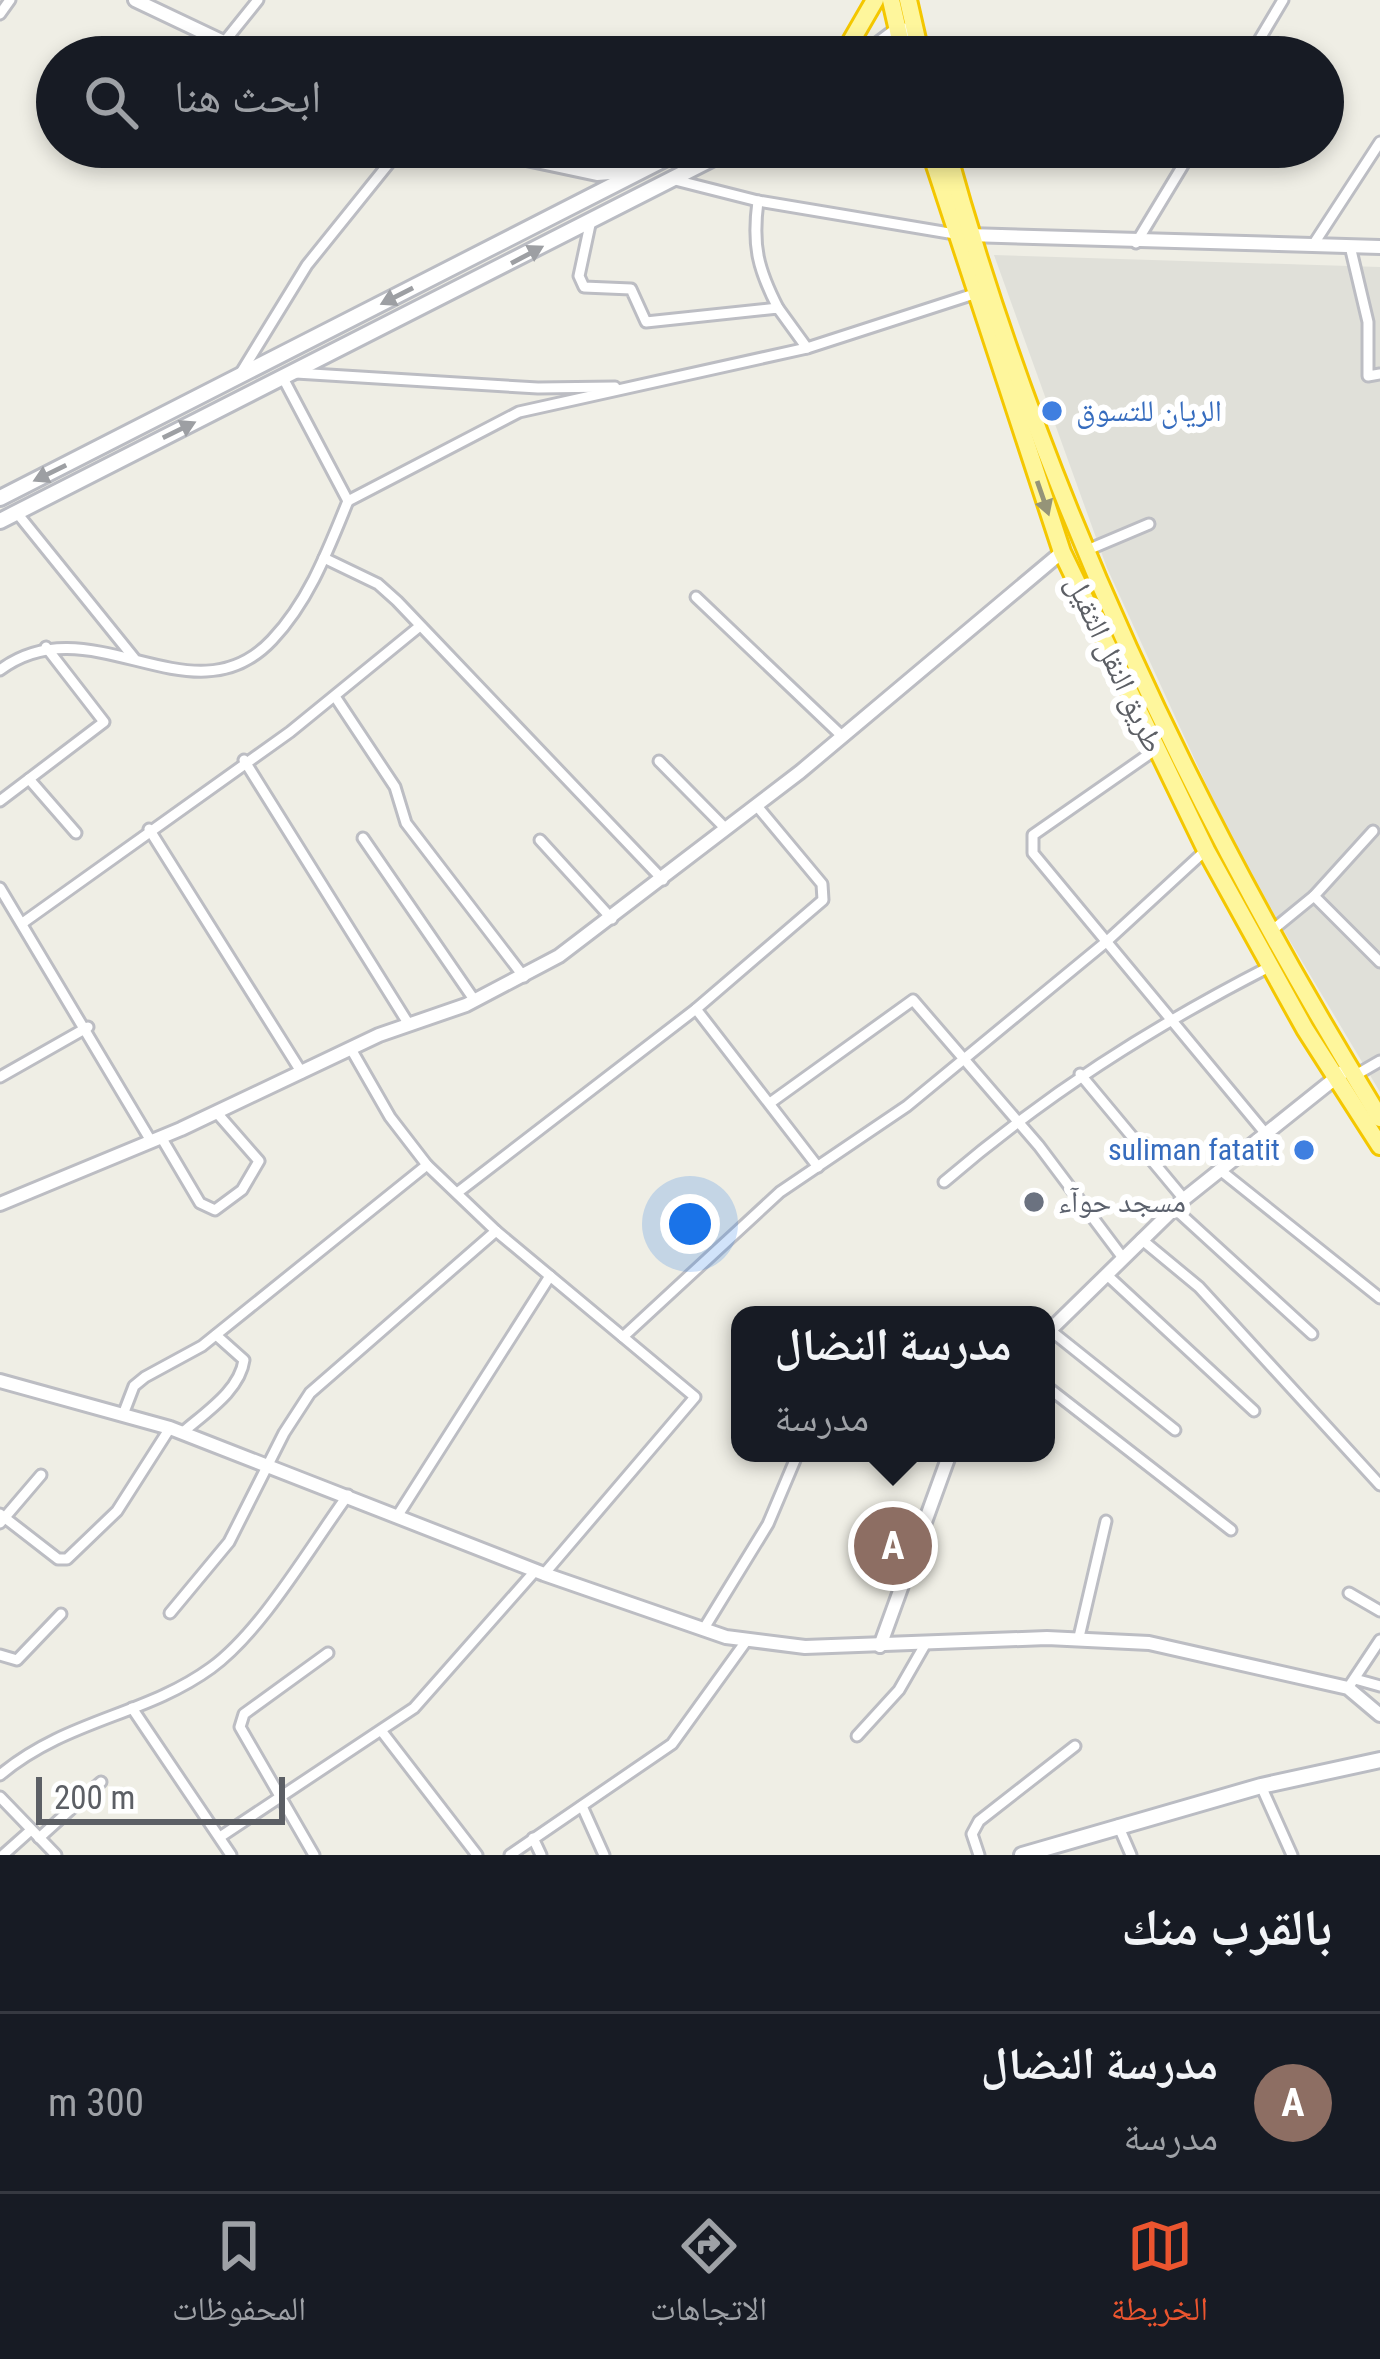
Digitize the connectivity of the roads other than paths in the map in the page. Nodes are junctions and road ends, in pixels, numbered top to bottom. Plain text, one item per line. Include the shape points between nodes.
1 (10, 0) edge
2 (135, 0) edge
3 (258, 0) edge
4 (875, 0) edge
5 (891, 0) edge
6 (908, 0) edge
7 (1283, 0) edge
8 (0, 14) edge
9 (898, 30) junction
10 (214, 36) edge
11 (229, 36) edge
12 (854, 36) edge
13 (890, 36) edge
14 (899, 36) edge
15 (914, 36) edge
16 (917, 36) edge
17 (1262, 36) edge
18 (1380, 142) edge
19 (385, 168) edge
20 (569, 168) edge
21 (693, 168) edge
22 (937, 168) edge
23 (950, 168) edge
24 (1181, 168) edge
25 (645, 169) joint
26 (671, 179) junction
27 (758, 201) junction
28 (591, 220) junction
29 (963, 235) junction
30 (1136, 243) junction
31 (1313, 245) junction
32 (1350, 246) junction
33 (1380, 247) edge
34 (974, 293) junction
35 (778, 308) junction
36 (807, 348) junction
37 (1380, 374) edge
38 (288, 376) junction
39 (238, 377) junction
40 (620, 387) junction
41 (122, 437) junction
42 (130, 454) junction
43 (0, 498) edge
44 (348, 501) junction
45 (16, 513) junction
46 (0, 521) edge
47 (1149, 524) dead end
48 (1062, 551) junction
49 (1085, 551) junction
50 (324, 558) junction
51 (696, 597) dead end
52 (420, 626) junction
53 (46, 647) junction
54 (137, 661) junction
55 (0, 670) edge
56 (336, 698) junction
57 (843, 737) junction
58 (1155, 750) junction
59 (244, 760) junction
60 (658, 760) dead end
61 (29, 779) junction
62 (0, 801) edge
63 (757, 806) junction
64 (148, 829) junction
65 (726, 829) junction
66 (1373, 831) dead end
67 (76, 833) dead end
68 (363, 838) dead end
69 (540, 840) dead end
70 (1206, 850) junction
71 (663, 880) junction
72 (0, 888) edge
73 (1314, 896) junction
74 (612, 919) junction
75 (24, 922) junction
76 (1268, 933) junction
77 (1106, 942) junction
78 (1380, 962) edge
79 (1269, 967) junction
80 (524, 977) junction
81 (476, 1001) junction
82 (696, 1009) junction
83 (1170, 1018) junction
84 (408, 1023) junction
85 (88, 1028) junction
86 (352, 1049) junction
87 (963, 1058) junction
88 (1380, 1061) edge
89 (302, 1073) junction
90 (1080, 1074) junction
91 (1346, 1074) junction
92 (0, 1077) edge
93 (770, 1103) junction
94 (217, 1113) junction
95 (1380, 1118) edge
96 (1016, 1119) junction
97 (1266, 1134) junction
98 (156, 1140) junction
99 (1380, 1146) edge
100 (427, 1165) junction
101 (818, 1167) junction
102 (1220, 1170) junction
103 (944, 1182) dead end
104 (457, 1193) junction
105 (0, 1204) edge
106 (1179, 1204) junction
107 (496, 1231) junction
108 (1142, 1239) junction
109 (1123, 1258) junction
110 (1106, 1275) junction
111 (550, 1276) junction
112 (1380, 1298) edge
113 (1055, 1325) edge
114 (1312, 1334) dead end
115 (216, 1335) junction
116 (623, 1337) junction
117 (1055, 1337) edge
118 (0, 1382) edge
119 (1055, 1393) edge
120 (1254, 1411) dead end
121 (124, 1412) junction
122 (177, 1430) junction
123 (1175, 1430) dead end
124 (794, 1462) edge
125 (947, 1462) edge
126 (268, 1463) junction
127 (41, 1475) dead end
128 (1380, 1485) edge
129 (347, 1495) junction
130 (398, 1515) junction
131 (2, 1518) edge
132 (1106, 1521) dead end
133 (1231, 1530) dead end
134 (540, 1572) junction
135 (1349, 1593) dead end
136 (1380, 1611) edge
137 (170, 1612) dead end
138 (61, 1614) dead end
139 (703, 1630) junction
140 (1078, 1637) junction
141 (747, 1640) junction
142 (1380, 1640) edge
143 (926, 1643) junction
144 (880, 1646) junction
145 (328, 1653) dead end
146 (0, 1654) edge
147 (1352, 1683) junction
148 (1380, 1686) edge
149 (132, 1708) junction
150 (1380, 1715) edge
151 (382, 1733) junction
152 (857, 1736) dead end
153 (1076, 1746) dead end
154 (1380, 1761) edge
155 (0, 1775) edge
156 (101, 1782) dead end
157 (1261, 1786) junction
158 (0, 1797) edge
159 (277, 1799) junction
160 (582, 1806) junction
161 (1118, 1825) junction
162 (35, 1834) junction
163 (220, 1837) junction
164 (533, 1838) junction
165 (1070, 1839) junction
166 (3, 1855) edge
167 (56, 1855) edge
168 (231, 1855) edge
169 (314, 1855) edge
170 (476, 1855) edge
171 (509, 1855) edge
172 (541, 1855) edge
173 (604, 1855) edge
174 (979, 1855) edge
175 (1022, 1855) edge
176 (1079, 1855) edge
177 (1131, 1855) edge
178 (1292, 1855) edge

1 - 8 street
2 - 10 street
3 - 11 street
4 - 12 highway
5 - 9 highway
6 - 16 highway
7 - 17 street
9 - 13 main road
9 - 14 highway
9 - 15 main road
18 - 31 street
19 - 39 street via 307,266
20 - 25 street
21 - 26 main road
22 - 29 highway, طريق النقل الثقيل
23 - 29 highway, طريق النقل الثقيل
24 - 30 street
25 -> 39 main road
26 - 27 street
26 - 28 main road
27 - 29 street
27 - 35 street via 754,252
28 - 35 street via 580,284 631,289 644,321
38 -> 28 main road
29 - 30 street
29 - 34 highway, طريق النقل الثقيل
29 - 49 highway, طريق النقل الثقيل
30 - 31 street
31 - 32 street
32 - 33 street
32 - 37 street via 1368,322 1368,376
34 - 36 street
34 -> 48 highway, طريق النقل الثقيل
35 - 36 street
36 - 40 street
38 - 40 street
42 -> 38 main road
38 - 44 street
39 - 41 main road
40 - 44 street via 488,425
41 - 42 main road
41 -> 43 main road
42 - 45 main road
44 - 50 street
45 - 46 main road
45 - 54 street
47 - 49 street
48 - 57 street
48 - 58 highway, طريق النقل الثقيل
49 - 76 highway, طريق النقل الثقيل
50 - 52 street via 378,584
50 - 54 street via 270,643 238,664 186,671
51 - 57 street
52 - 56 street
52 - 71 street
53 - 54 street
53 - 55 street
53 - 61 street via 104,722
56 - 59 street
56 - 80 street via 395,787 406,823
57 - 63 street
58 - 70 highway, طريق النقل الثقيل
58 - 77 street via 1030,840
59 - 64 street
59 - 84 street
60 - 65 street
61 - 62 street
61 - 67 street
63 - 65 street
63 - 82 street via 822,884 823,900
64 - 75 street
64 - 89 street
65 - 71 street
66 - 73 street
68 - 81 street
69 - 74 street
70 - 77 street
70 - 79 highway, طريق النقل الثقيل
71 - 74 street
72 - 75 street
73 - 76 street
73 - 78 street
74 - 80 street
75 - 85 street
76 - 91 highway, طريق النقل الثقيل
77 - 83 street
77 - 87 street
79 - 83 street
79 - 91 highway, طريق النقل الثقيل
80 - 81 street
81 - 84 street
82 - 93 street
82 - 104 street
83 - 90 street
83 - 97 street
84 - 86 street
85 - 92 street
85 - 98 street
86 - 89 street
86 - 100 street
87 - 93 street via 909,999
87 - 96 street
87 - 101 street
88 - 91 street
89 - 94 street
90 - 96 street
90 - 106 street
91 - 95 highway, طريق النقل الثقيل
91 - 97 street
91 - 99 highway, طريق النقل الثقيل
93 - 101 street
94 - 98 street
94 - 98 street via 259,1161 242,1190 215,1210 200,1203
96 - 103 street
96 - 109 street
97 - 102 street
98 - 105 street
100 - 104 street
100 - 115 street
101 - 116 street via 745,1222
102 - 106 street
102 - 112 street
104 - 107 street
106 - 108 street
106 - 114 street
107 - 111 street
107 - 126 street via 328,1374
108 - 109 street
108 - 128 street via 1199,1287
109 - 110 street
110 - 113 street
110 - 120 street
111 - 116 street
111 - 130 street
115 - 121 street via 145,1377
115 - 122 street via 244,1367 232,1388
116 - 134 street via 695,1401
117 - 123 street
118 - 121 street
119 - 133 street
121 - 122 street
122 - 126 street
122 - 131 street via 74,1556 58,1559
124 - 139 street via 760,1539
125 - 144 street
126 - 129 street
126 - 137 street via 229,1542
127 - 131 street
129 - 130 street
129 - 149 street via 213,1667
130 - 134 street
132 - 140 street
134 - 139 street
134 - 151 street
135 - 136 street
138 - 146 street via 17,1660
139 - 141 street
140 - 143 street
140 - 147 street via 1195,1649
141 - 144 street
141 - 160 street via 672,1744
142 - 147 street
143 - 144 street
143 - 152 street via 899,1690
145 - 159 street via 241,1720
147 - 148 street
147 - 150 street
149 - 155 street via 55,1737
149 - 163 street
151 - 159 street
151 - 170 street
153 - 174 street via 979,1821
154 - 157 main road
156 - 162 street
157 - 161 main road
157 - 178 street
158 - 162 street
159 - 163 street
159 - 169 street
160 - 164 street
160 - 173 street
161 - 165 main road
161 - 177 street
162 - 166 street
162 - 167 street
163 - 168 street
164 - 171 street
164 - 172 street
165 - 175 main road
165 - 176 street

